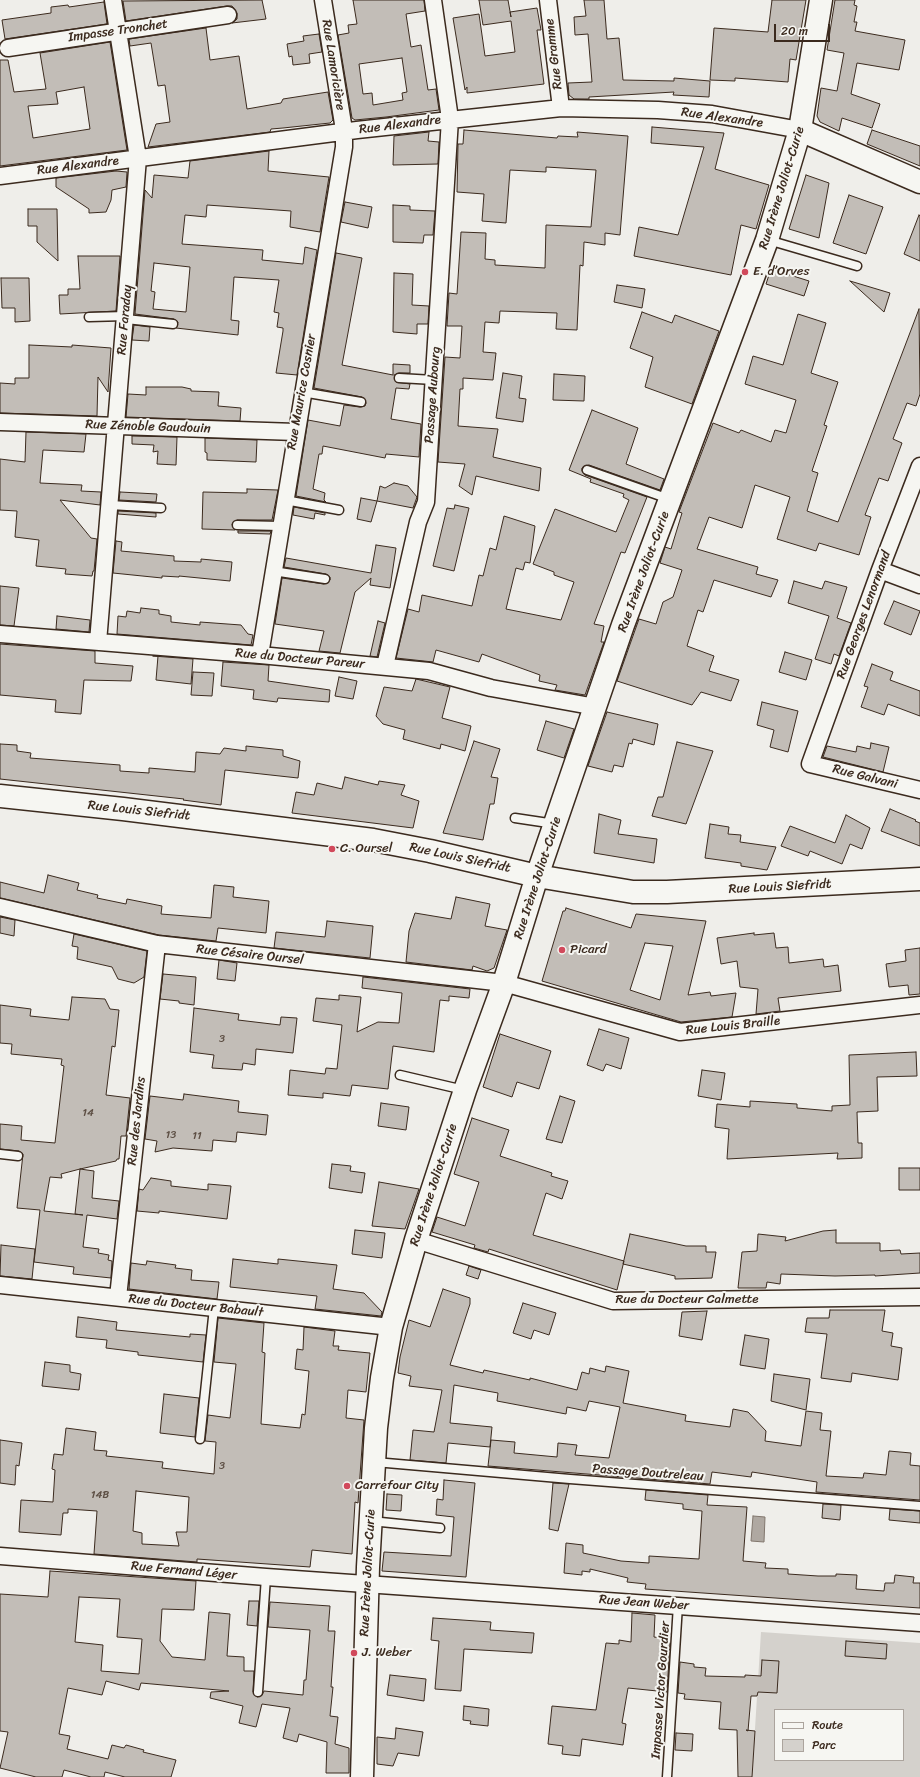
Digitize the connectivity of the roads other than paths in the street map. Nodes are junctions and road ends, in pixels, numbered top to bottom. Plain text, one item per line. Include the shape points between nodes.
1 (113, 0) edge
2 (323, 0) edge
3 (433, 0) edge
4 (548, 0) edge
5 (821, 0) edge
6 (228, 15) dead end
7 (118, 31) junction
8 (8, 48) dead end
9 (561, 108) junction
10 (450, 119) junction
11 (800, 130) junction
12 (344, 131) junction
13 (138, 158) junction
14 (0, 176) edge
15 (920, 182) edge
16 (767, 240) junction
17 (857, 266) dead end
18 (89, 317) dead end
19 (126, 318) junction
20 (173, 324) dead end
21 (399, 378) dead end
22 (434, 380) junction
23 (302, 392) junction
24 (361, 402) dead end
25 (0, 422) edge
26 (116, 426) junction
27 (296, 432) junction
28 (920, 466) edge
29 (587, 470) dead end
30 (285, 500) junction
31 (670, 500) junction
32 (110, 505) junction
33 (161, 508) dead end
34 (339, 510) dead end
35 (237, 525) dead end
36 (280, 526) junction
37 (880, 570) junction
38 (273, 571) junction
39 (325, 579) dead end
40 (920, 585) edge
41 (0, 634) edge
42 (98, 642) junction
43 (260, 655) junction
44 (385, 666) junction
45 (596, 707) junction
46 (810, 764) joint
47 (920, 790) edge
48 (0, 796) edge
49 (515, 818) dead end
50 (555, 824) junction
51 (537, 876) junction
52 (920, 879) edge
53 (0, 907) edge
54 (157, 944) junction
55 (504, 983) junction
56 (920, 1005) edge
57 (400, 1075) dead end
58 (465, 1090) junction
59 (0, 1154) edge
60 (18, 1156) dead end
61 (416, 1240) junction
62 (0, 1285) edge
63 (118, 1297) junction
64 (920, 1297) edge
65 (214, 1308) junction
66 (391, 1327) junction
67 (200, 1439) dead end
68 (374, 1462) junction
69 (920, 1506) edge
70 (371, 1521) junction
71 (440, 1528) dead end
72 (0, 1556) edge
73 (266, 1577) junction
74 (367, 1584) junction
75 (678, 1605) junction
76 (920, 1622) edge
77 (258, 1692) dead end
78 (362, 1777) edge
79 (667, 1777) edge

1 - 7 street, Rue Faraday
2 - 12 street, Rue Lamoricière
3 - 10 street, Passage Aubourg
4 - 9 street, Rue Gramme
5 - 11 street, Rue Irène Joliot-Curie
6 - 7 street, Impasse Tronchet
7 - 8 street, Impasse Tronchet
7 - 13 street, Rue Faraday
9 - 10 street, Rue Alexandre
9 - 11 street, Rue Alexandre via 712,114
10 - 12 street, Rue Alexandre
10 - 22 street, Passage Aubourg
11 - 15 street
11 - 16 street, Rue Irène Joliot-Curie
12 - 13 street, Rue Alexandre
12 - 23 street, Rue Maurice Cosnier via 344,147
13 - 14 street, Rue Alexandre
13 - 19 street, Rue Faraday
16 - 17 lane
16 - 31 street, Rue Irène Joliot-Curie
18 - 19 lane
19 - 20 lane
19 - 26 street, Rue Faraday
21 - 22 lane
22 - 44 street, Passage Aubourg via 426,502 418,522
23 - 24 lane
23 - 27 street, Rue Maurice Cosnier
25 - 26 street, Rue Zénoble Gaudouin
26 - 27 street, Rue Zénoble Gaudouin
26 - 32 street, Rue Faraday
27 - 30 street, Rue Maurice Cosnier
28 - 37 street, Rue Georges Lenormand
29 - 31 lane
30 - 34 lane
30 - 36 street, Rue Maurice Cosnier
31 - 45 street, Rue Irène Joliot-Curie via 628,611
32 - 33 lane
32 - 42 street, Rue Faraday
35 - 36 lane
36 - 38 street, Rue Maurice Cosnier
37 - 40 street
37 - 46 street, Rue Georges Lenormand
38 - 39 lane
38 - 43 street, Rue Maurice Cosnier
41 - 42 street, Rue du Docteur Pareur
42 - 43 street, Rue du Docteur Pareur
43 - 44 street, Rue du Docteur Pareur
44 - 45 street, Rue du Docteur Pareur via 429,671 491,688
45 - 50 street, Rue Irène Joliot-Curie
46 - 47 street, Rue Galvani
48 - 51 street, Rue Louis Siefridt via 139,810 373,840
49 - 50 lane
50 - 51 street, Rue Irène Joliot-Curie
51 - 52 street, Rue Louis Siefridt via 633,892
51 - 55 street, Rue Irène Joliot-Curie
53 - 54 street, Rue Césaire Oursel
54 - 55 street, Rue Césaire Oursel
54 - 63 street, Rue des Jardins
55 - 56 street, Rue Louis Braille via 680,1032
55 - 58 street, Rue Irène Joliot-Curie
57 - 58 lane
58 - 61 street, Rue Irène Joliot-Curie
59 - 60 lane
61 - 64 street, Rue du Docteur Calmette via 613,1301
61 - 66 street, Rue Irène Joliot-Curie
62 - 63 street, Rue du Docteur Babault
63 - 65 street, Rue du Docteur Babault
65 - 66 street, Rue du Docteur Babault
65 - 67 lane
66 - 68 street, Rue Irène Joliot-Curie via 382,1378
68 - 69 lane, Passage Doutreleau
68 - 70 street, Rue Irène Joliot-Curie
70 - 71 lane
70 - 74 street, Rue Irène Joliot-Curie
72 - 73 street, Rue Fernand Léger
73 - 74 street, Rue Fernand Léger
73 - 77 lane
74 - 75 street, Rue Jean Weber
74 - 78 street, Rue Irène Joliot-Curie
75 - 76 street, Rue Jean Weber
75 - 79 lane, Impasse Victor Gourdier

